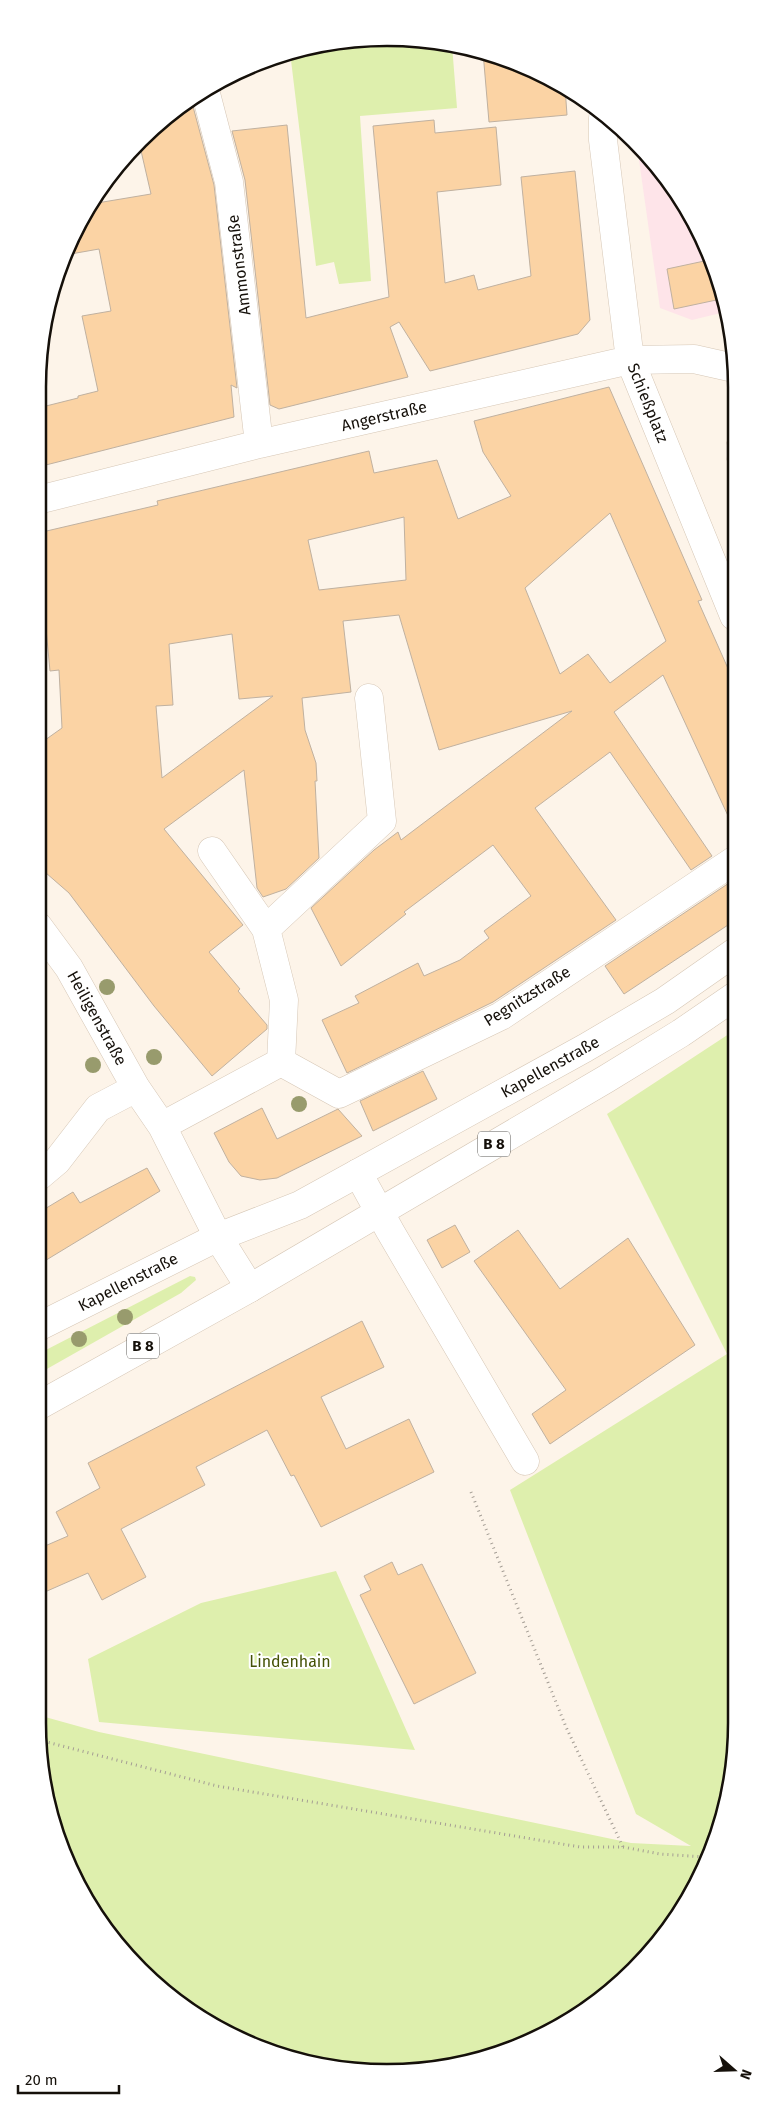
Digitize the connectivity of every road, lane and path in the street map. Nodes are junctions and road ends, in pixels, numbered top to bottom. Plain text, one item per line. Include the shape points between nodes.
1 (207, 98) edge
2 (603, 124) edge
3 (630, 360) junction
4 (727, 366) edge
5 (259, 444) junction
6 (46, 498) edge
7 (728, 601) edge
8 (369, 698) dead end
9 (212, 851) dead end
10 (728, 865) edge
11 (266, 929) junction
12 (46, 937) edge
13 (728, 957) edge
14 (728, 1001) edge
15 (281, 1062) junction
16 (136, 1088) junction
17 (162, 1126) junction
18 (46, 1170) edge
19 (358, 1173) junction
20 (378, 1212) junction
21 (218, 1236) junction
22 (250, 1288) junction
23 (46, 1324) edge
24 (46, 1402) edge
25 (525, 1461) dead end
26 (471, 1492) dead end
27 (47, 1742) edge
28 (622, 1847) junction
29 (700, 1857) edge

1 - 5 street, Ammonstraße via 229,182
2 - 3 street, Schießplatz
3 - 4 street, Angerstraße via 694,359
3 - 5 street, Angerstraße
3 - 7 street, Schießplatz
5 - 6 street, Angerstraße
8 - 11 street via 382,821
9 - 11 street
10 - 15 street, Pegnitzstraße via 501,1016 340,1094
11 - 15 street via 284,1000
12 - 16 street, Heiligenstraße via 69,968
13 - 19 street, Kapellenstraße / B 8 via 665,1001
14 - 20 street, B 8 via 606,1079
15 - 17 street
16 - 17 street, Heiligenstraße
16 - 18 street via 98,1108 57,1161
17 - 21 street, Heiligenstraße
19 - 20 street
19 - 21 street, Kapellenstraße / B 8 via 300,1205
20 - 22 street, B 8
20 - 25 street
21 - 22 street
21 - 23 street, Kapellenstraße / B 8
22 - 24 street, B 8
26 - 28 path via 566,1728
27 - 28 path via 217,1786 580,1847
28 - 29 path

